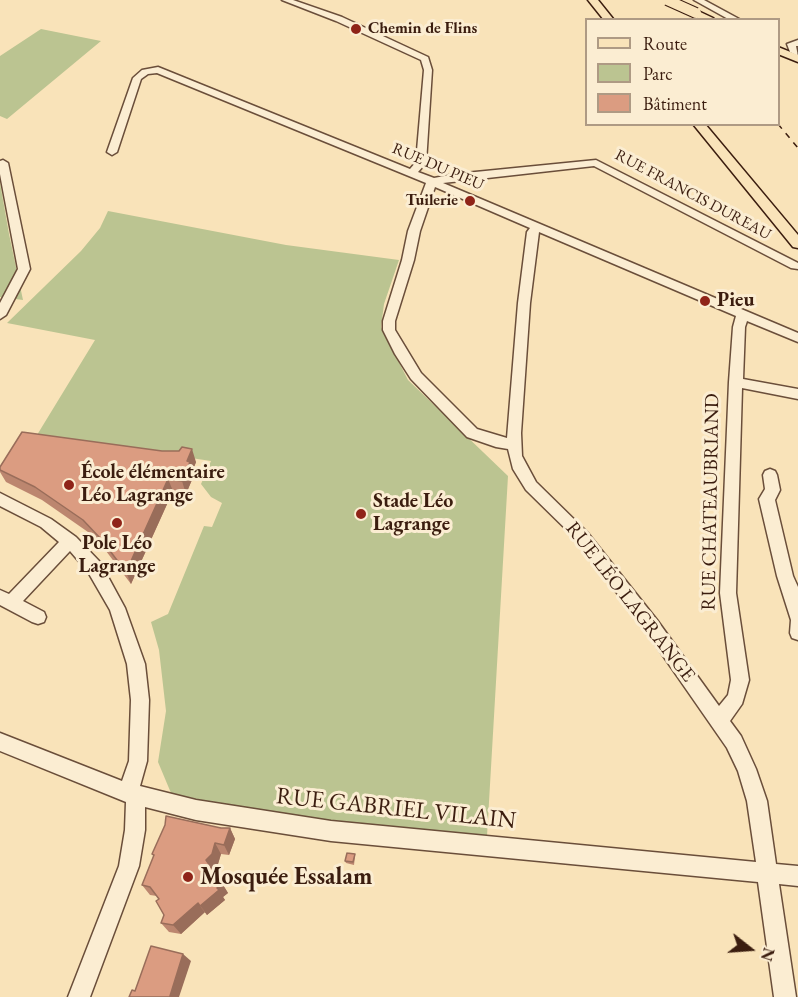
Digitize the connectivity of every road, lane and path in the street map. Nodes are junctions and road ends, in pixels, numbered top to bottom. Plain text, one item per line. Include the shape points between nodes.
1 (286, 0) edge
2 (593, 0) edge
3 (667, 0) edge
4 (698, 0) edge
5 (607, 18) edge
6 (706, 18) edge
7 (733, 18) edge
8 (798, 43) edge
9 (780, 51) edge
10 (798, 53) edge
11 (798, 58) edge
12 (700, 126) edge
13 (112, 152) dead end
14 (3, 163) dead end
15 (412, 173) junction
16 (432, 182) junction
17 (536, 226) junction
18 (798, 244) edge
19 (797, 266) edge
20 (0, 315) edge
21 (743, 315) junction
22 (798, 338) edge
23 (736, 382) junction
24 (798, 394) edge
25 (514, 444) junction
26 (770, 475) dead end
27 (0, 500) edge
28 (70, 542) junction
29 (5, 600) edge
30 (798, 616) edge
31 (38, 617) dead end
32 (798, 622) edge
33 (798, 633) edge
34 (725, 713) junction
35 (0, 742) edge
36 (132, 794) junction
37 (769, 872) junction
38 (798, 876) edge
39 (79, 997) edge
40 (785, 997) edge

1 - 15 street via 339,19 425,59 428,70 421,163
2 - 5 main road
3 - 6 main road, bridge
4 - 7 street
8 - 10 street via 791,44
9 - 11 main road
12 - 18 main road
13 - 15 street, RUE DU PIEU via 137,78 158,70
14 - 20 street via 24,269
15 - 16 street, RUE DU PIEU
16 - 17 street, RUE DU PIEU
16 - 19 street, RUE FRANCIS DUREAU via 596,163
16 - 25 street via 416,224 388,321 389,330 416,376 472,433
17 - 21 street, RUE DU PIEU
17 - 25 street, RUE LÉO LAGRANGE via 525,303
21 - 22 street, RUE DU PIEU
21 - 23 street, RUE CHATEAUBRIAND
23 - 24 street
23 - 34 street, RUE CHATEAUBRIAND via 728,593 740,681 736,698
25 - 34 street, RUE LÉO LAGRANGE via 520,469 531,486 582,536 706,700
26 - 30 street via 773,490 767,499
27 - 28 street via 46,523
28 - 29 street
28 - 36 street via 106,585 136,663 140,700 138,761
29 - 31 street
32 - 33 street
34 - 37 street, RUE LÉO LAGRANGE via 757,801
35 - 36 street, RUE GABRIEL VILAIN
36 - 37 street, RUE GABRIEL VILAIN via 196,810 331,831
36 - 39 street via 135,830 129,866
37 - 38 street, RUE GABRIEL VILAIN
37 - 40 street, RUE LÉO LAGRANGE

